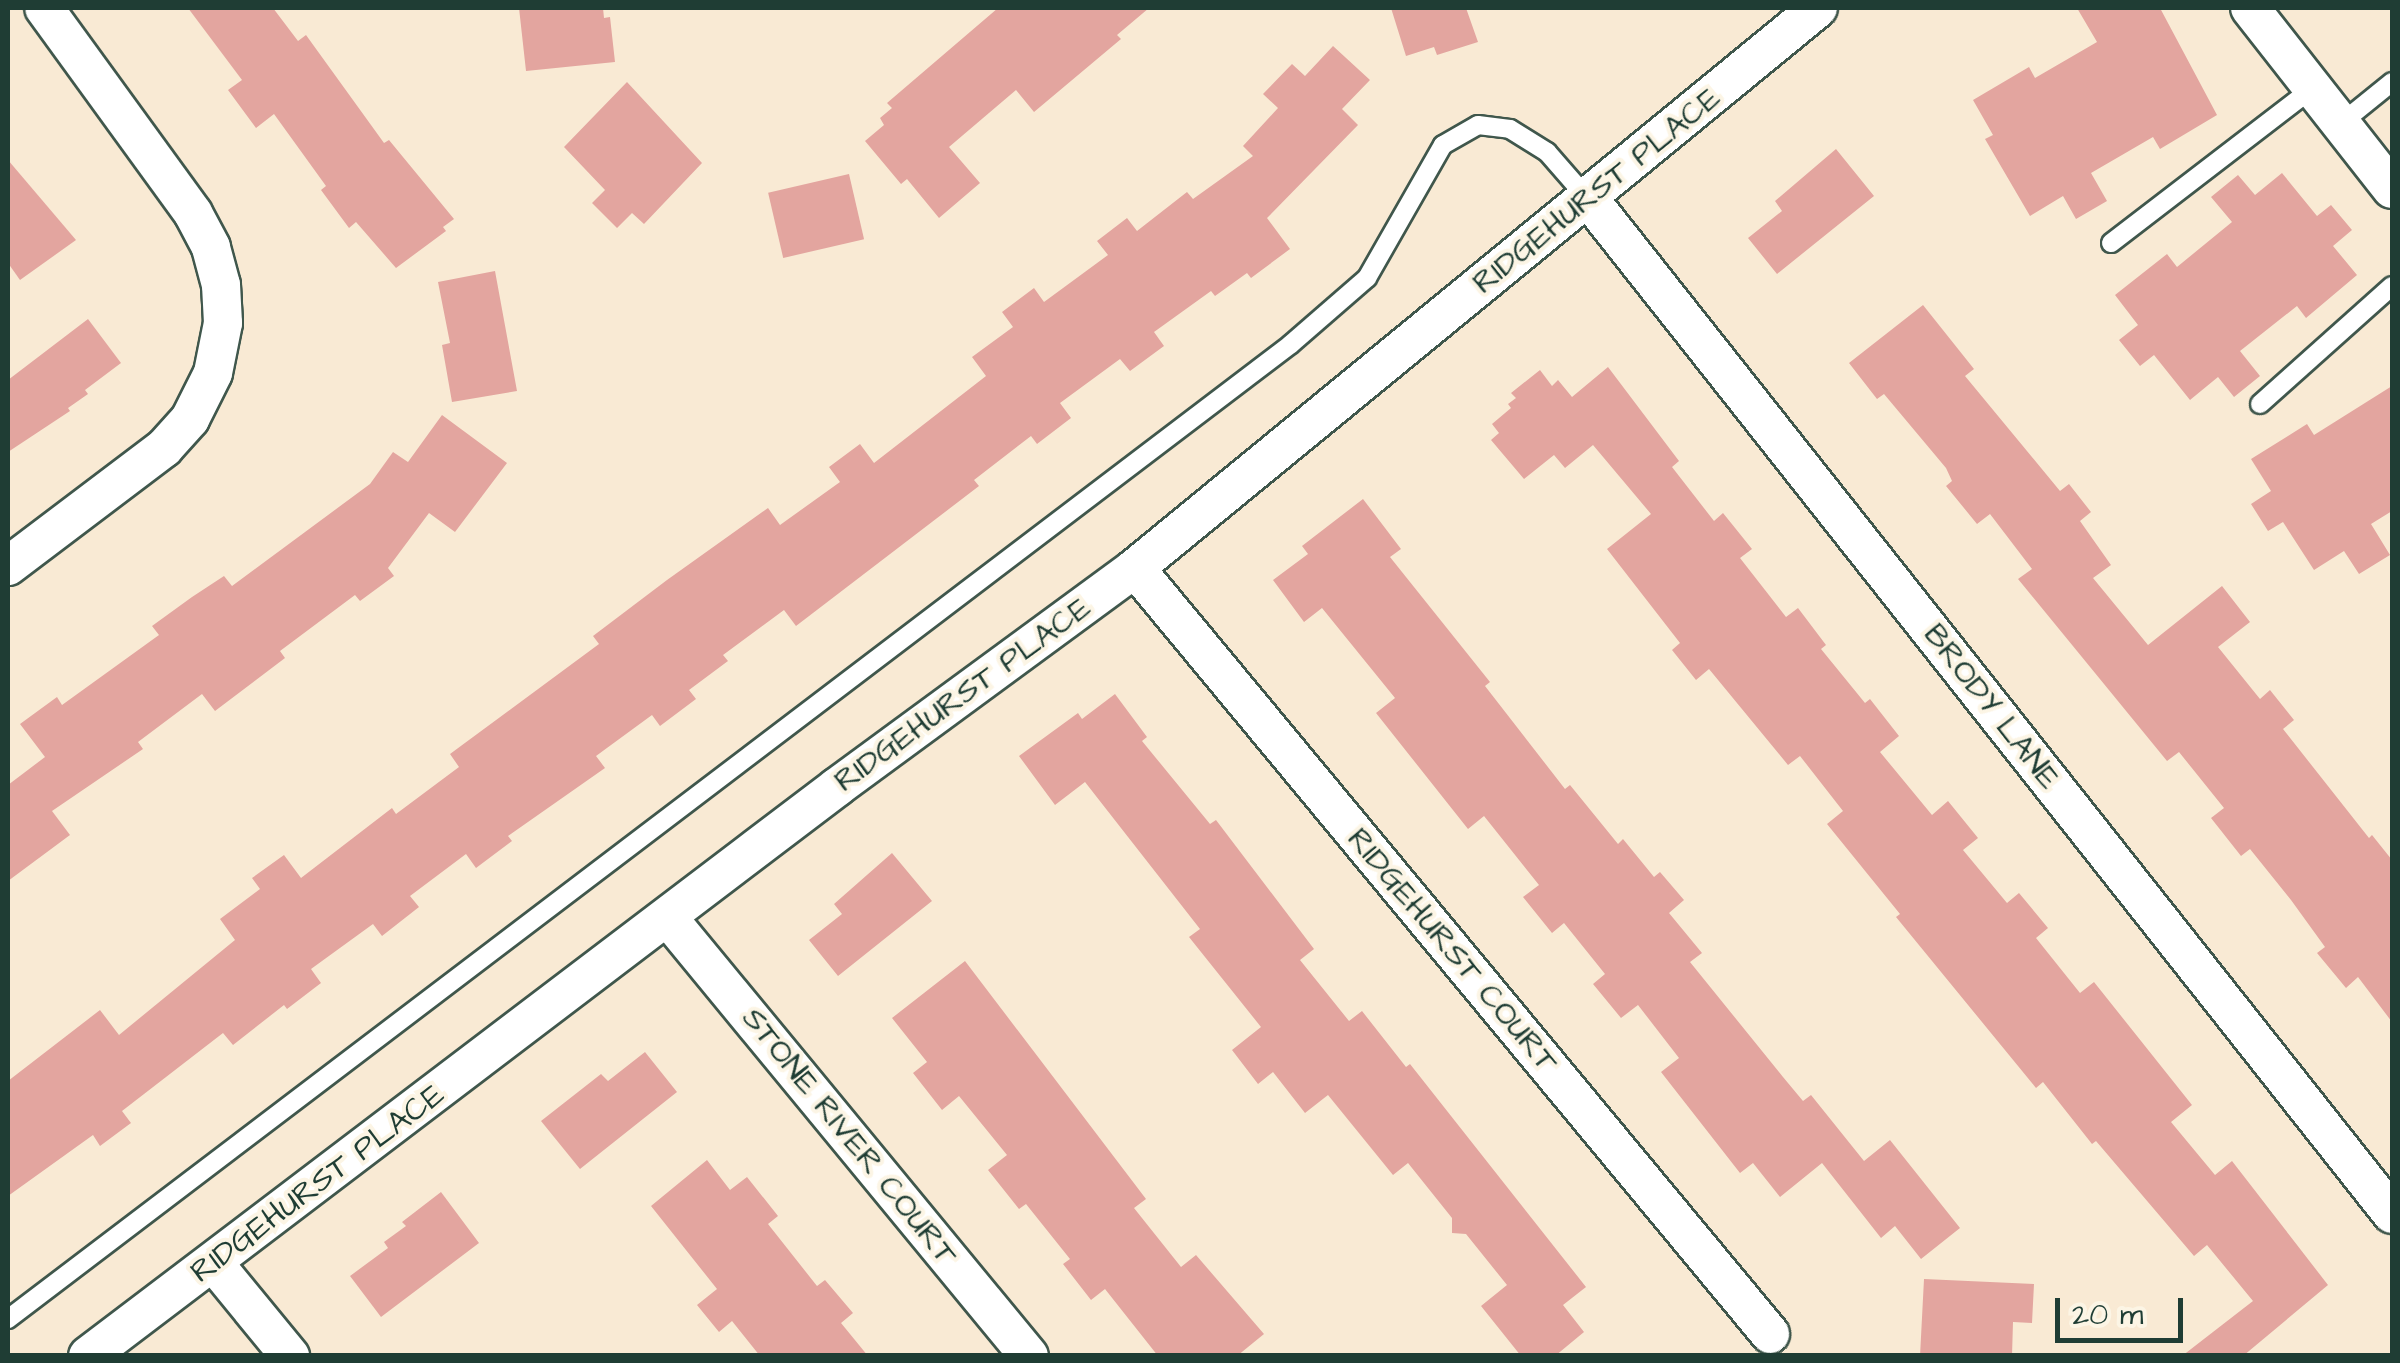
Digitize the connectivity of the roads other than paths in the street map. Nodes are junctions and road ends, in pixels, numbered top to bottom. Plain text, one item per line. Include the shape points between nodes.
1 (44, 8) edge
2 (1818, 8) edge
3 (2250, 8) edge
4 (2392, 82) edge
5 (2312, 90) junction
6 (2340, 124) junction
7 (2392, 189) edge
8 (1589, 200) junction
9 (2111, 243) dead end
10 (2392, 286) edge
11 (2260, 404) dead end
12 (8, 566) edge
13 (1135, 568) junction
14 (669, 919) junction
15 (2392, 1214) edge
16 (213, 1262) junction
17 (8, 1319) edge
18 (1770, 1334) dead end
19 (88, 1356) edge
20 (290, 1356) edge
21 (1029, 1356) edge

1 - 12 street via 193,213 221,284 223,323 213,373 190,419 164,448
2 - 8 street, RIDGEHURST PLACE
3 - 5 street
4 - 6 lane
5 - 6 street
5 - 9 lane
6 - 7 street
8 - 13 street, RIDGEHURST PLACE
8 - 15 street, BRODY LANE
8 - 17 lane via 1547,152 1510,129 1478,125 1443,145 1367,278 1291,344
10 - 11 lane
13 - 14 street, RIDGEHURST PLACE
13 - 18 street, RIDGEHURST COURT
14 - 16 street, RIDGEHURST PLACE
14 - 21 street, STONE RIVER COURT
16 - 19 street, RIDGEHURST PLACE
16 - 20 street

